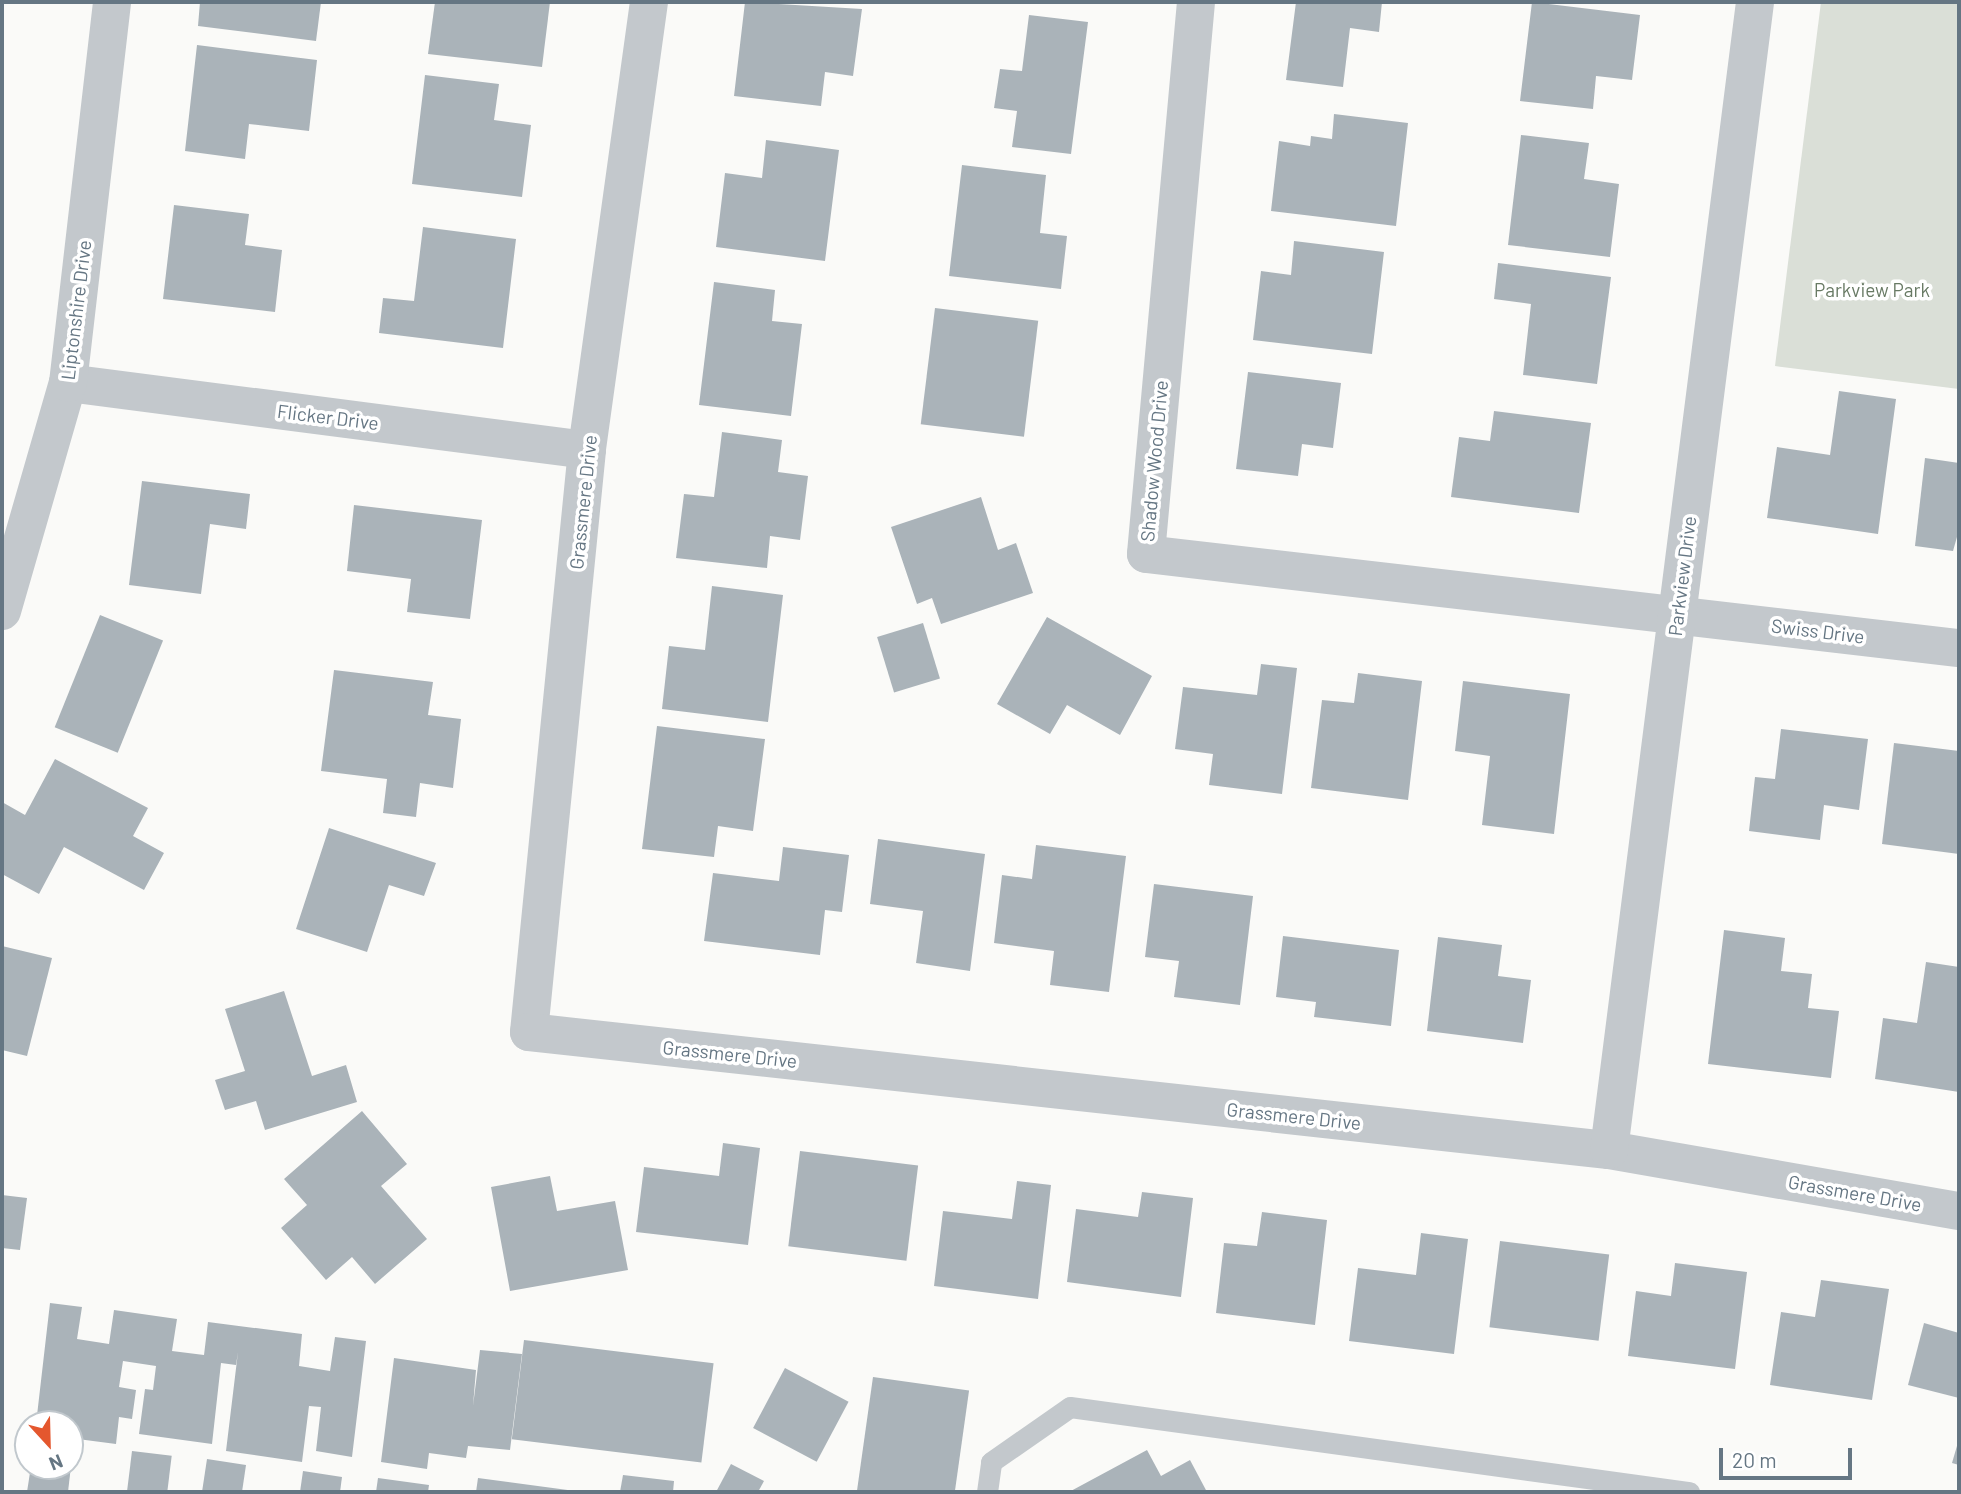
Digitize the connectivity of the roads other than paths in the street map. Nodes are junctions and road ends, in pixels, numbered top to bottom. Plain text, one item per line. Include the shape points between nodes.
1 (112, 2) edge
2 (649, 2) edge
3 (1196, 2) edge
4 (1755, 2) edge
5 (68, 383) junction
6 (587, 450) junction
7 (2, 611) edge
8 (1678, 614) junction
9 (1959, 648) edge
10 (1609, 1150) junction
11 (1959, 1211) edge
12 (987, 1492) edge
13 (1689, 1492) edge

1 - 5 street, Liptonshire Drive
2 - 6 street, Grassmere Drive
3 - 8 street, Shadow Wood Drive via 1146,554
4 - 8 street, Parkview Drive
5 - 6 street, Flicker Drive
5 - 7 street, Liptonshire Drive
6 - 10 street, Grassmere Drive via 529,1032
8 - 9 street, Swiss Drive
8 - 10 street, Parkview Drive
10 - 11 street, Grassmere Drive
12 - 13 lane via 991,1462 1070,1407

